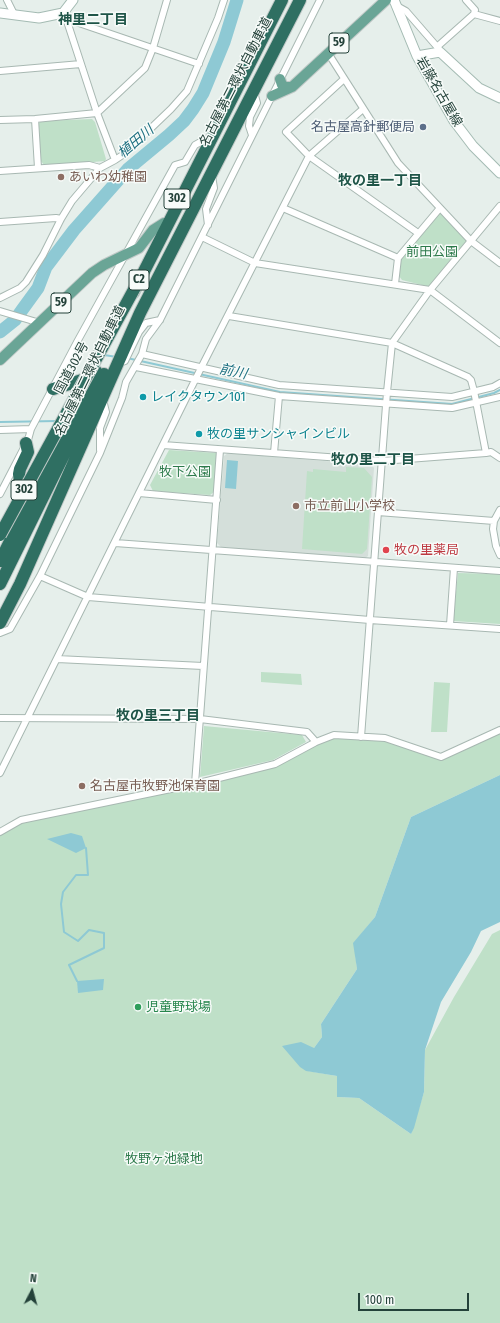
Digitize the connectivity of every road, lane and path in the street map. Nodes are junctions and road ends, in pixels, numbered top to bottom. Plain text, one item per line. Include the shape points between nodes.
1 (7, 0) edge
2 (73, 0) edge
3 (168, 0) edge
4 (224, 0) edge
5 (276, 0) edge
6 (282, 0) edge
7 (293, 0) edge
8 (300, 0) edge
9 (320, 0) edge
10 (386, 0) edge
11 (466, 0) edge
12 (395, 3) edge
13 (0, 13) edge
14 (14, 14) junction
15 (474, 14) junction
16 (65, 15) junction
17 (500, 21) edge
18 (153, 48) junction
19 (439, 49) junction
20 (328, 53) junction
21 (417, 56) junction
22 (81, 64) junction
23 (199, 64) junction
24 (0, 71) edge
25 (280, 79) junction
26 (344, 79) junction
27 (292, 87) junction
28 (254, 90) junction
29 (272, 96) junction
30 (500, 98) edge
31 (363, 109) junction
32 (98, 113) junction
33 (35, 119) junction
34 (0, 120) edge
35 (252, 135) junction
36 (206, 139) junction
37 (309, 156) junction
38 (116, 160) junction
39 (38, 168) junction
40 (100, 168) junction
41 (0, 171) edge
42 (212, 172) junction
43 (500, 173) edge
44 (500, 206) edge
45 (283, 208) junction
46 (440, 208) junction
47 (61, 219) junction
48 (0, 222) edge
49 (164, 223) junction
50 (208, 225) junction
51 (418, 233) junction
52 (202, 237) junction
53 (471, 241) junction
54 (127, 253) junction
55 (398, 258) junction
56 (255, 263) junction
57 (500, 263) edge
58 (104, 265) junction
59 (116, 274) junction
60 (395, 284) junction
61 (142, 286) junction
62 (430, 290) junction
63 (0, 298) edge
64 (3, 312) edge
65 (229, 316) junction
66 (160, 320) junction
67 (35, 321) junction
68 (135, 333) junction
69 (392, 343) junction
70 (500, 343) edge
71 (142, 355) junction
72 (0, 360) edge
73 (137, 365) junction
74 (201, 369) junction
75 (196, 378) junction
76 (82, 380) junction
77 (500, 383) edge
78 (53, 389) junction
79 (474, 392) junction
80 (387, 393) junction
81 (279, 396) junction
82 (102, 397) junction
83 (500, 397) edge
84 (476, 402) junction
85 (386, 403) junction
86 (31, 429) junction
87 (0, 430) edge
88 (26, 443) junction
89 (163, 445) junction
90 (220, 450) junction
91 (100, 453) junction
92 (274, 453) junction
93 (486, 453) junction
94 (500, 458) edge
95 (382, 462) junction
96 (139, 493) junction
97 (0, 494) edge
98 (22, 494) junction
99 (216, 500) junction
100 (500, 510) edge
101 (378, 512) junction
102 (494, 521) junction
103 (0, 535) edge
104 (114, 543) junction
105 (213, 550) junction
106 (500, 555) edge
107 (0, 561) edge
108 (374, 562) junction
109 (454, 568) junction
110 (500, 571) edge
111 (40, 576) junction
112 (0, 584) edge
113 (88, 597) junction
114 (208, 607) junction
115 (0, 608) edge
116 (370, 620) junction
117 (0, 623) edge
118 (450, 625) junction
119 (500, 629) edge
120 (0, 633) edge
121 (57, 659) junction
122 (203, 666) junction
123 (0, 718) edge
124 (28, 718) junction
125 (200, 720) junction
126 (500, 730) edge
127 (361, 737) junction
128 (316, 742) junction
129 (0, 773) edge
130 (195, 784) junction
131 (0, 832) edge

1 - 14 street
2 - 16 main road
3 - 18 street
4 - 23 street
5 - 36 highway, 国道302号 / 302
6 - 61 highway, 名古屋第二環状自動車道 / C2
7 - 61 highway, 名古屋第二環状自動車道 / C2
8 - 28 highway, 302
9 - 25 street
10 - 20 main road, 59
11 - 15 street via 475,10
12 - 19 street via 406,11
12 - 21 main road, 岩藤名古屋線
13 - 14 main road
14 - 16 main road via 40,18 63,13
15 - 17 street
15 - 19 street
16 - 18 street
16 - 22 street
18 - 23 street
18 - 32 street via 145,68
19 - 21 main road
19 - 30 main road via 479,88
20 - 26 street
20 - 27 main road, 59
21 - 43 main road, 岩藤名古屋線 via 454,121 473,146
22 - 24 street
22 - 32 street
23 - 38 street via 187,91
25 - 27 main road via 282,85
25 - 29 street
26 - 31 street
26 - 37 street via 286,132
27 - 29 main road, 59
28 - 35 street via 257,103 250,117
28 - 42 highway, 302
29 - 35 street
31 - 37 street
31 - 46 street via 398,163
32 - 33 street
32 - 38 street
33 - 34 street
33 - 39 street
35 - 50 street
36 - 49 highway, 国道302号 / 302
36 - 54 street via 195,145 185,162 175,165
37 - 45 street
37 - 51 street
38 - 40 street
39 - 40 street via 89,165
39 - 41 street
40 - 47 street via 72,201
42 - 50 street via 214,188 206,209
42 - 68 highway, 302 via 140,313
44 - 53 street
45 - 55 street
45 - 56 street
46 - 51 street
46 - 53 street
47 - 48 street
47 - 63 street via 26,282
49 - 54 main road, 59 via 153,230 139,248
49 - 76 highway, 国道302号 / 302
50 - 52 street
51 - 55 street
52 - 56 street
52 - 66 street
53 - 57 street
53 - 62 street
54 - 58 main road, 59
54 - 59 street
55 - 60 street
56 - 60 street
56 - 65 street
58 - 59 street
58 - 67 main road, 59
59 - 78 street
60 - 62 street
61 - 103 highway, bridge
61 - 107 highway, 名古屋第二環状自動車道 / C2, bridge
61 - 112 highway, 名古屋第二環状自動車道 / C2
61 - 115 highway via 39,530
62 - 69 street
62 - 70 street
64 - 67 street
65 - 69 street
65 - 74 street
66 - 68 street via 146,323
66 - 71 street via 146,339
67 - 72 main road, 59
68 - 82 highway, 302
69 - 79 street via 468,377
69 - 80 street
71 - 73 street
71 - 74 street
73 - 75 street
73 - 91 street via 126,382
74 - 75 street
74 - 80 street via 279,385
75 - 81 street
75 - 89 street
76 - 78 highway
76 - 98 highway, 国道302号 / 302, bridge
77 - 79 street
78 - 86 street
79 - 80 street via 452,397
79 - 84 street
80 - 85 street
81 - 85 street
81 - 92 street
82 - 91 street via 106,412 100,428
82 - 117 highway, 302 via 20,584
83 - 84 street
84 - 85 street via 452,408
84 - 93 street
85 - 95 street
86 - 87 street
86 - 88 street
88 - 97 street
88 - 98 highway via 28,452 19,474
89 - 90 street
89 - 96 street
90 - 92 street
90 - 99 street
91 - 111 street
92 - 95 street
93 - 94 street via 491,452
93 - 95 street
95 - 101 street
96 - 99 street
96 - 104 street
98 - 103 highway, 国道302号 / 302
99 - 105 street
100 - 102 street
101 - 102 street
101 - 108 street
102 - 106 street via 493,529
104 - 105 street
104 - 113 street
105 - 108 street
105 - 114 street
108 - 109 street
108 - 116 street
109 - 110 street
109 - 118 street
111 - 113 street
111 - 120 street via 10,629
113 - 114 street
113 - 121 street
114 - 116 street
114 - 122 street
116 - 118 street
116 - 127 street
118 - 119 street
121 - 122 street
121 - 124 street
122 - 125 street
123 - 124 street
124 - 125 street
124 - 129 street
125 - 128 street via 307,732
125 - 130 street
126 - 127 street via 441,757 385,738
127 - 128 street via 334,735
128 - 130 street via 275,764
130 - 131 street via 21,820

